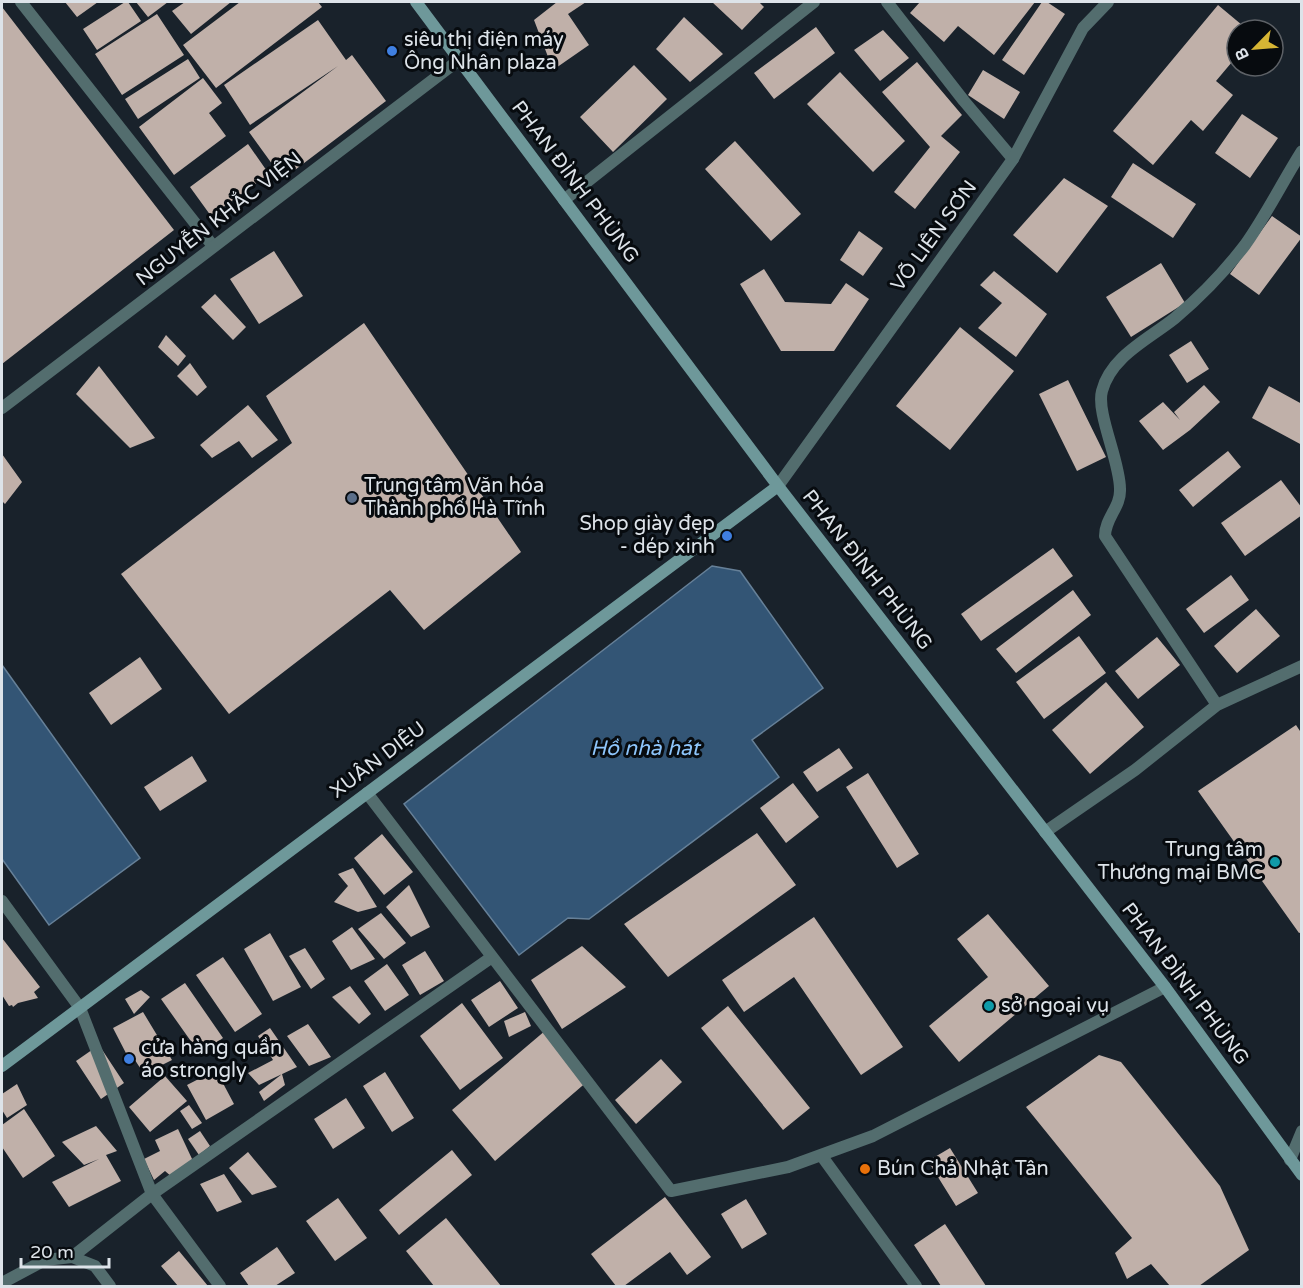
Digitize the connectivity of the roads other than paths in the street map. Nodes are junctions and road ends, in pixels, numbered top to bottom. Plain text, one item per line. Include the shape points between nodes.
1 (21, 2) edge
2 (416, 2) edge
3 (814, 2) edge
4 (887, 2) edge
5 (1108, 2) edge
6 (459, 60) junction
7 (1302, 151) edge
8 (1013, 159) junction
9 (564, 200) junction
10 (213, 246) junction
11 (2, 408) edge
12 (778, 486) junction
13 (1302, 666) edge
14 (1216, 705) junction
15 (367, 793) junction
16 (1045, 832) junction
17 (2, 901) edge
18 (492, 957) junction
19 (1166, 987) junction
20 (80, 1008) junction
21 (2, 1066) edge
22 (1302, 1131) edge
23 (821, 1155) junction
24 (1296, 1161) edge
25 (1302, 1175) edge
26 (152, 1194) junction
27 (72, 1257) junction
28 (2, 1283) edge
29 (110, 1287) edge
30 (220, 1287) edge
31 (916, 1287) edge

1 - 10 street
2 - 6 main road, PHAN ĐÌNH PHÙNG
3 - 9 street
4 - 8 street
5 - 8 street, VÕ LIÊN SƠN via 1083,28
6 - 9 main road, PHAN ĐÌNH PHÙNG
6 - 10 street, NGUYỄN KHẮC VIỆN
7 - 14 street via 1245,245 1176,317 1129,351 1105,381 1101,393 1120,491 1119,501 1105,525 1105,536
8 - 12 street, VÕ LIÊN SƠN
9 - 12 main road, PHAN ĐÌNH PHÙNG
10 - 11 street, NGUYỄN KHẮC VIỆN
12 - 15 main road, XUÂN DIỆU
12 - 16 main road, PHAN ĐÌNH PHÙNG
13 - 14 street
14 - 16 street via 1135,770
15 - 18 street
15 - 20 main road, XUÂN DIỆU
16 - 19 main road, PHAN ĐÌNH PHÙNG
17 - 20 street
18 - 23 street via 671,1191 788,1167
18 - 26 street
19 - 23 street via 873,1136
19 - 24 main road, PHAN ĐÌNH PHÙNG
20 - 21 main road, XUÂN DIỆU
20 - 26 street
22 - 24 street
23 - 31 street
24 - 25 main road, PHAN ĐÌNH PHÙNG
26 - 27 street
26 - 30 street
27 - 28 street via 45,1260
27 - 29 street via 95,1266

